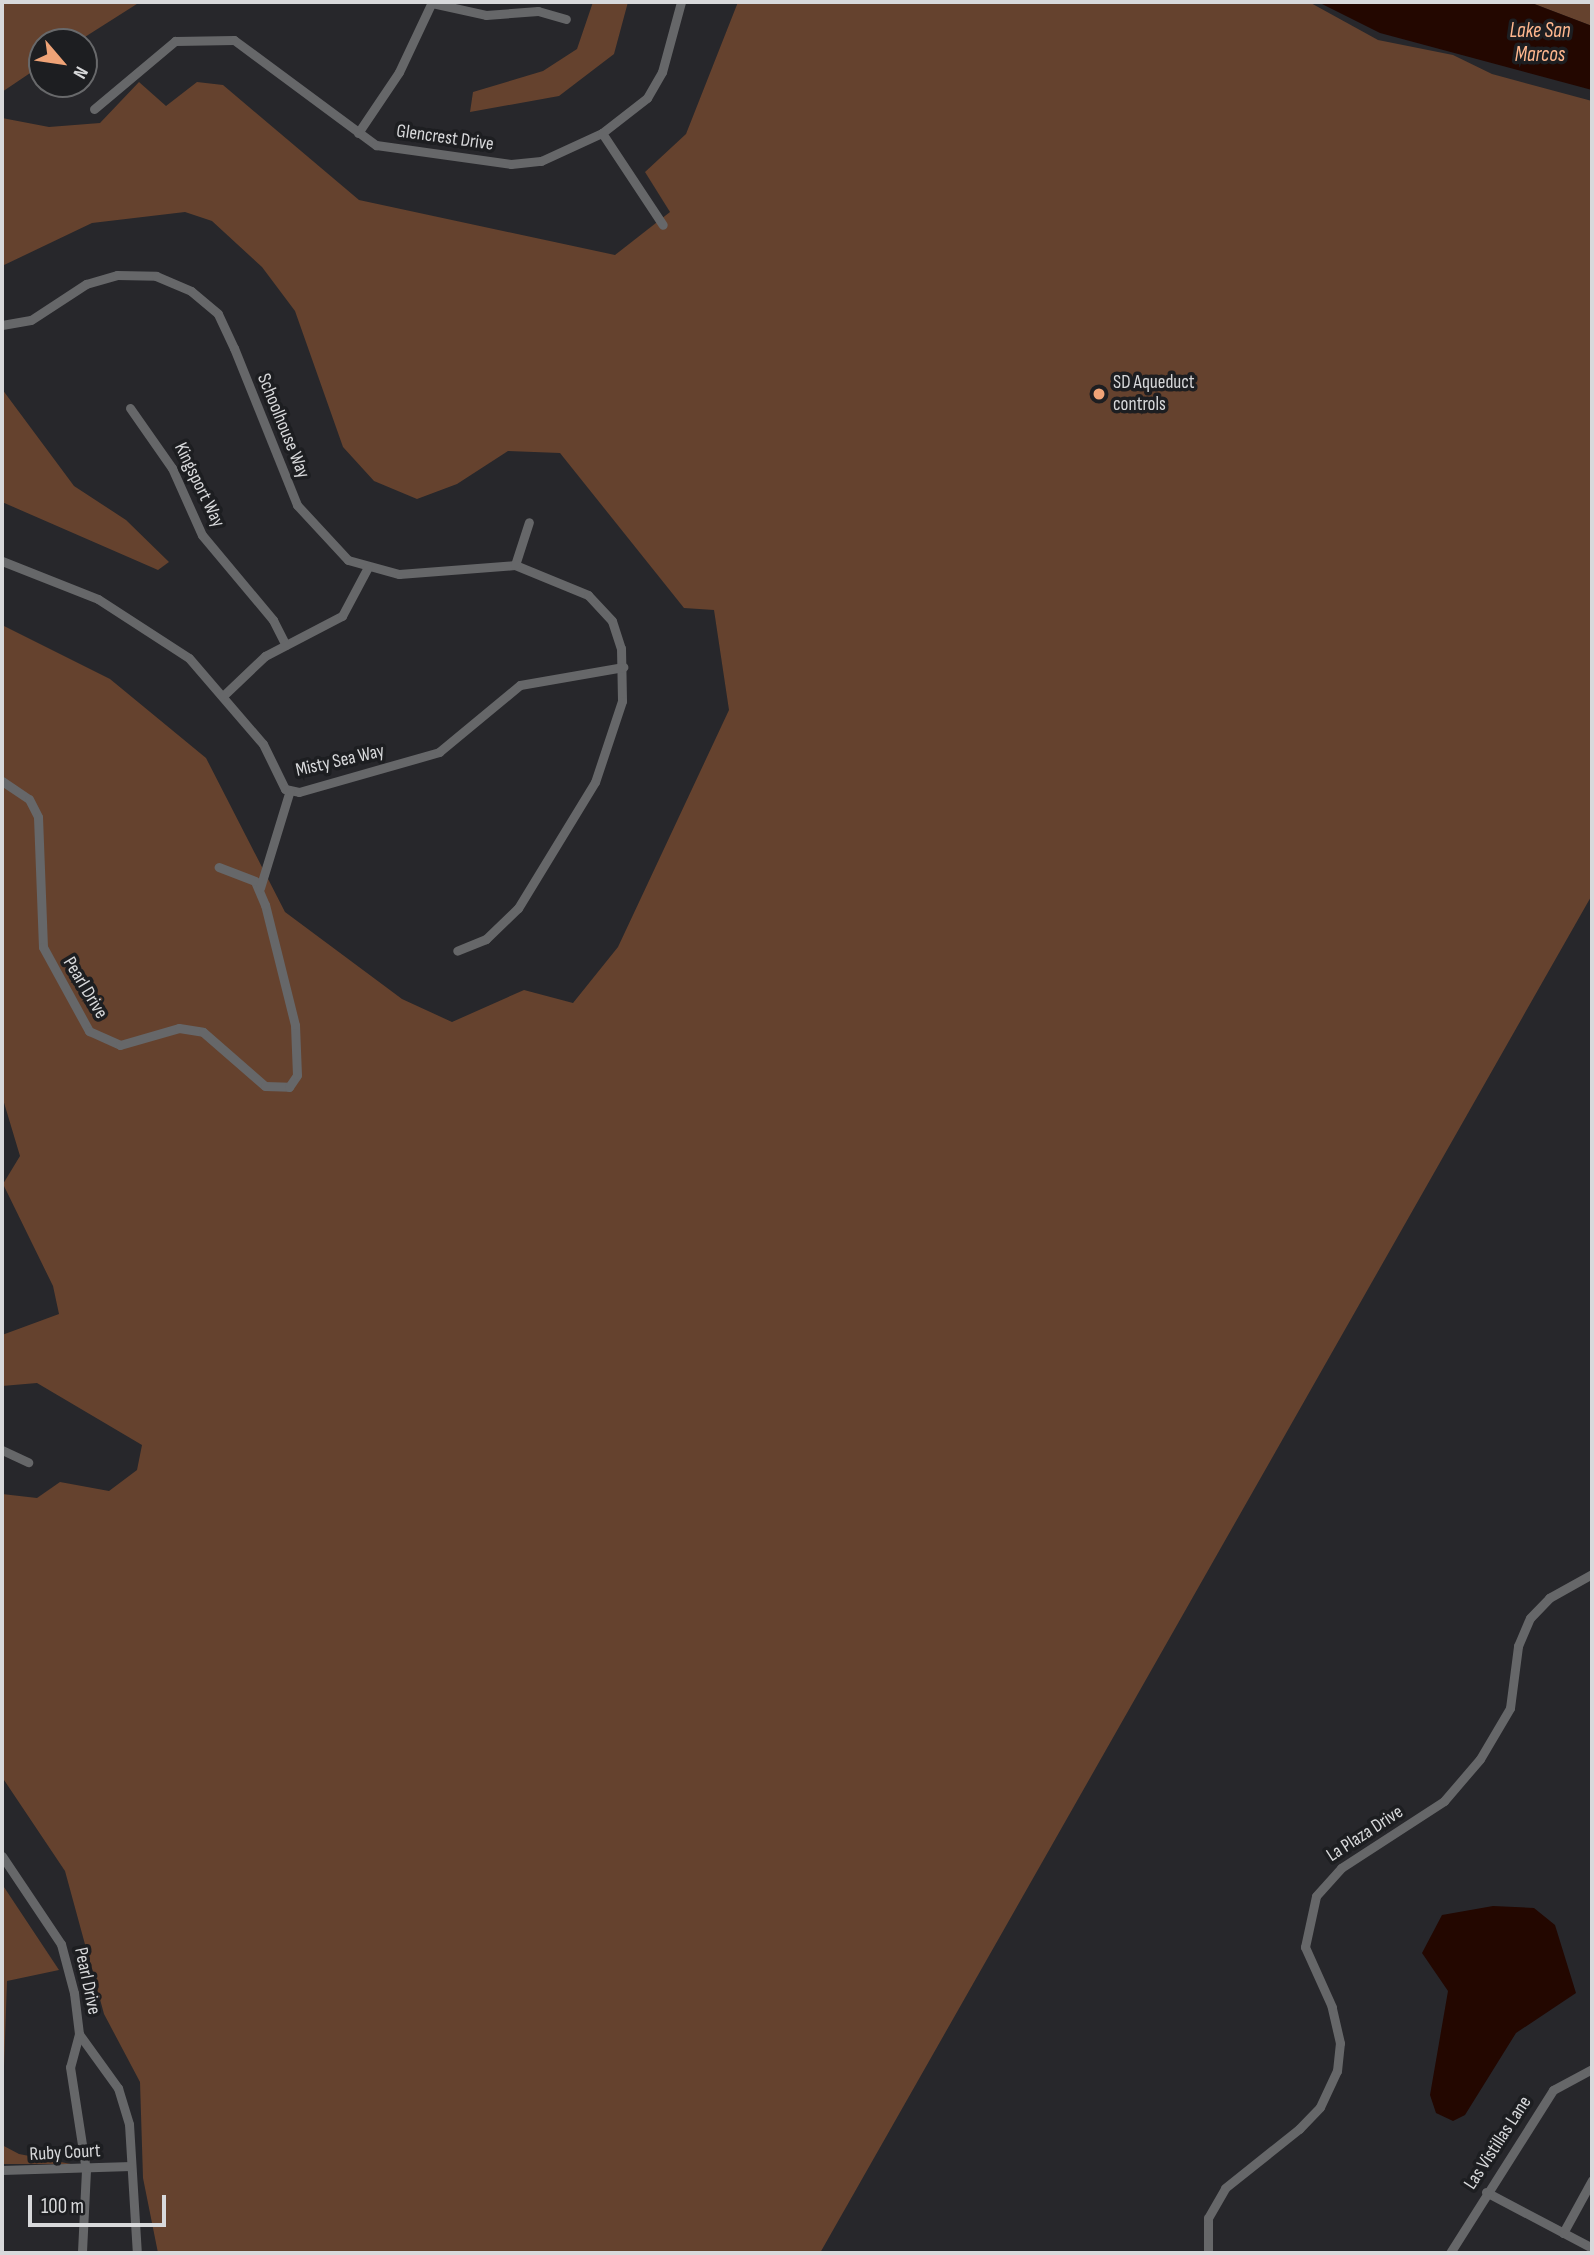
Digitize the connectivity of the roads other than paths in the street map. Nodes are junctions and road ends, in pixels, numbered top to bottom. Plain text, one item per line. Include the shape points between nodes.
1 (432, 2) edge
2 (681, 2) edge
3 (566, 19) dead end
4 (94, 108) dead end
5 (358, 133) junction
6 (603, 133) junction
7 (663, 225) dead end
8 (2, 325) edge
9 (130, 408) dead end
10 (529, 522) dead end
11 (2, 561) edge
12 (515, 565) junction
13 (368, 567) junction
14 (286, 645) junction
15 (623, 667) junction
16 (224, 695) junction
17 (2, 781) edge
18 (290, 790) junction
19 (219, 867) dead end
20 (260, 888) junction
21 (457, 951) dead end
22 (2, 1450) edge
23 (28, 1462) dead end
24 (1592, 1574) edge
25 (2, 1856) edge
26 (79, 2034) junction
27 (1592, 2069) edge
28 (131, 2166) junction
29 (2, 2170) edge
30 (86, 2170) junction
31 (1592, 2180) edge
32 (1486, 2192) junction
33 (1563, 2233) junction
34 (1592, 2248) edge
35 (82, 2253) edge
36 (137, 2253) edge
37 (1208, 2253) edge
38 (1450, 2253) edge

1 - 3 street via 486,15 538,11
1 - 5 street via 399,72
2 - 6 street, Glencrest Drive via 662,72 647,98
4 - 5 street, Glencrest Drive via 175,41 205,36 257,51
5 - 6 street, Glencrest Drive via 391,149 511,164 568,153
6 - 7 street
8 - 13 street, Schoolhouse Way via 31,320 86,284 117,275 156,276 191,290 223,325 297,505 325,541
9 - 14 street, Kingsport Way via 172,468 202,535
10 - 12 street
11 - 16 street, Misty Sea Way via 144,625
12 - 13 street, Schoolhouse Way via 399,574
12 - 15 street, Schoolhouse Way via 588,595 612,621
13 - 14 street via 342,616
14 - 16 street via 243,671
15 - 18 street, Misty Sea Way via 520,685 439,752
15 - 21 street, Schoolhouse Way via 613,732 571,829 518,908 486,940
16 - 18 street, Misty Sea Way
17 - 20 street, Pearl Drive via 29,799 38,817 43,947 89,1031 120,1045 165,1030 203,1032 265,1086 289,1087 297,1076 295,1024
18 - 20 street
19 - 20 street via 239,871
22 - 23 street
24 - 37 street, La Plaza Drive via 1549,1598 1530,1618 1518,1646 1510,1708 1453,1790 1404,1831 1341,1868 1316,1896 1305,1947 1332,2007 1340,2043 1337,2071 1306,2122 1225,2188 1208,2218
25 - 26 street, Pearl Drive via 61,1944
26 - 28 street via 118,2088 129,2124
26 - 30 street, Pearl Drive via 70,2067
27 - 32 street, Las Vistillas Lane via 1553,2090
28 - 30 street, Ruby Court
28 - 36 street
29 - 30 street, Ruby Court
30 - 35 street, Pearl Drive
31 - 33 street
32 - 33 street
32 - 38 street, Las Vistillas Lane
33 - 34 street

